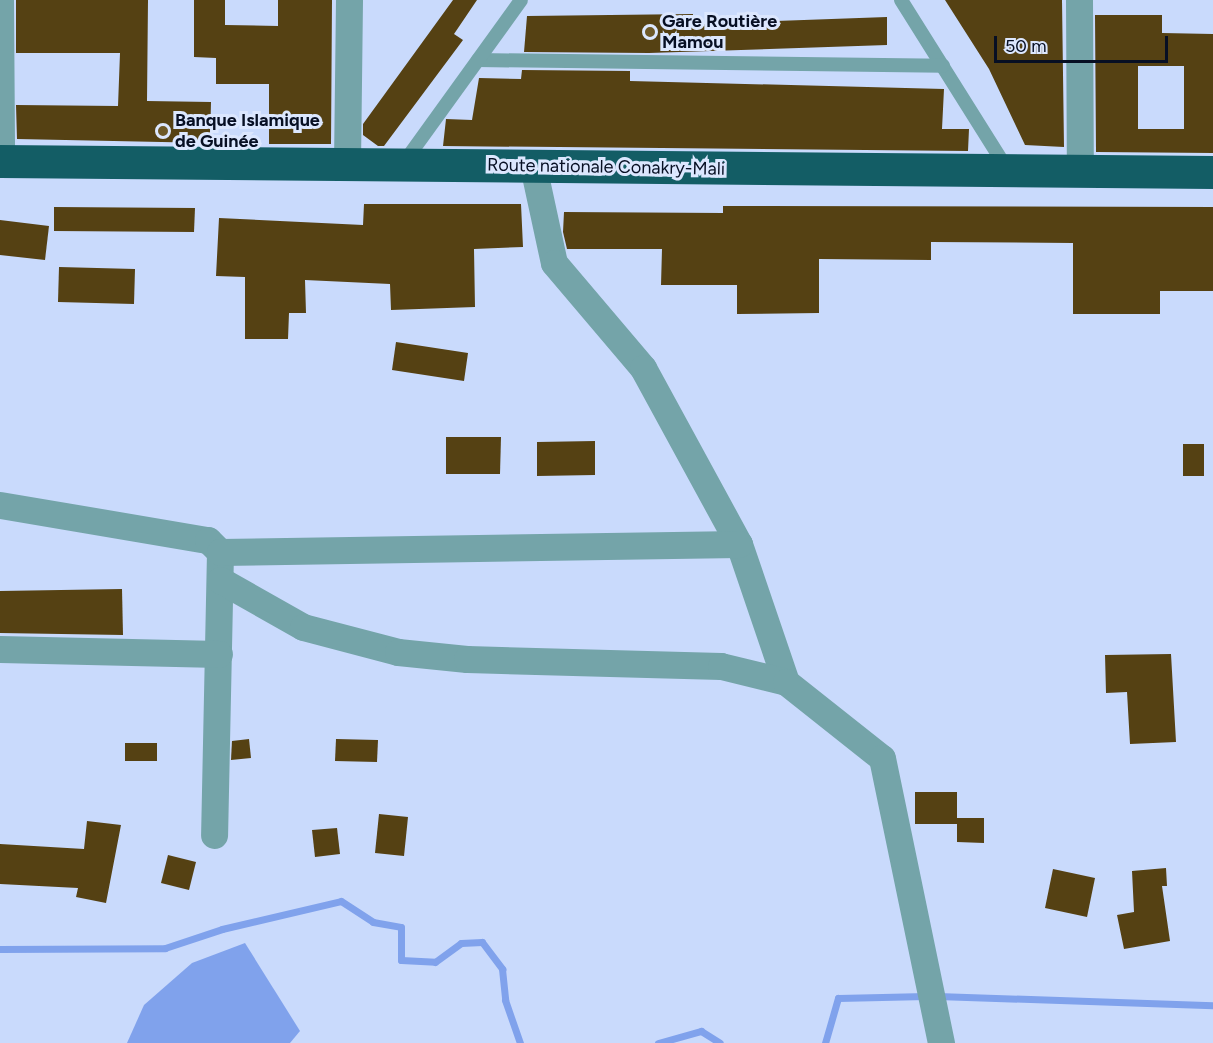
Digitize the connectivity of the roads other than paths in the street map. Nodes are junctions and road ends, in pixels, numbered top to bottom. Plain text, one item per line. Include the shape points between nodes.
1 (0, 0) edge
2 (349, 0) edge
3 (521, 0) edge
4 (901, 0) edge
5 (1079, 0) edge
6 (478, 60) junction
7 (943, 66) junction
8 (0, 161) edge
9 (347, 164) junction
10 (402, 165) junction
11 (533, 166) junction
12 (1008, 171) junction
13 (1080, 171) junction
14 (1213, 172) edge
15 (0, 505) edge
16 (739, 544) junction
17 (220, 552) junction
18 (219, 580) junction
19 (0, 648) edge
20 (219, 654) junction
21 (786, 682) junction
22 (214, 835) dead end
23 (940, 1043) edge

1 - 8 street
2 - 9 street
3 - 6 lane
4 - 7 lane
5 - 13 street
6 - 7 lane
6 - 10 lane
7 - 12 lane
8 - 9 highway, Route nationale Conakry-Mali
9 - 10 highway, Route nationale Conakry-Mali
10 - 11 highway, Route nationale Conakry-Mali
11 - 12 highway, Route nationale Conakry-Mali
11 - 16 street via 554,263 643,368
12 - 13 highway, Route nationale Conakry-Mali
13 - 14 highway, Route nationale Conakry-Mali
15 - 17 street via 208,540
16 - 17 street
16 - 21 street
17 - 18 street
18 - 20 street
18 - 21 street via 303,627 398,652 467,659 721,666
19 - 20 street
20 - 22 street
21 - 23 street via 882,758

